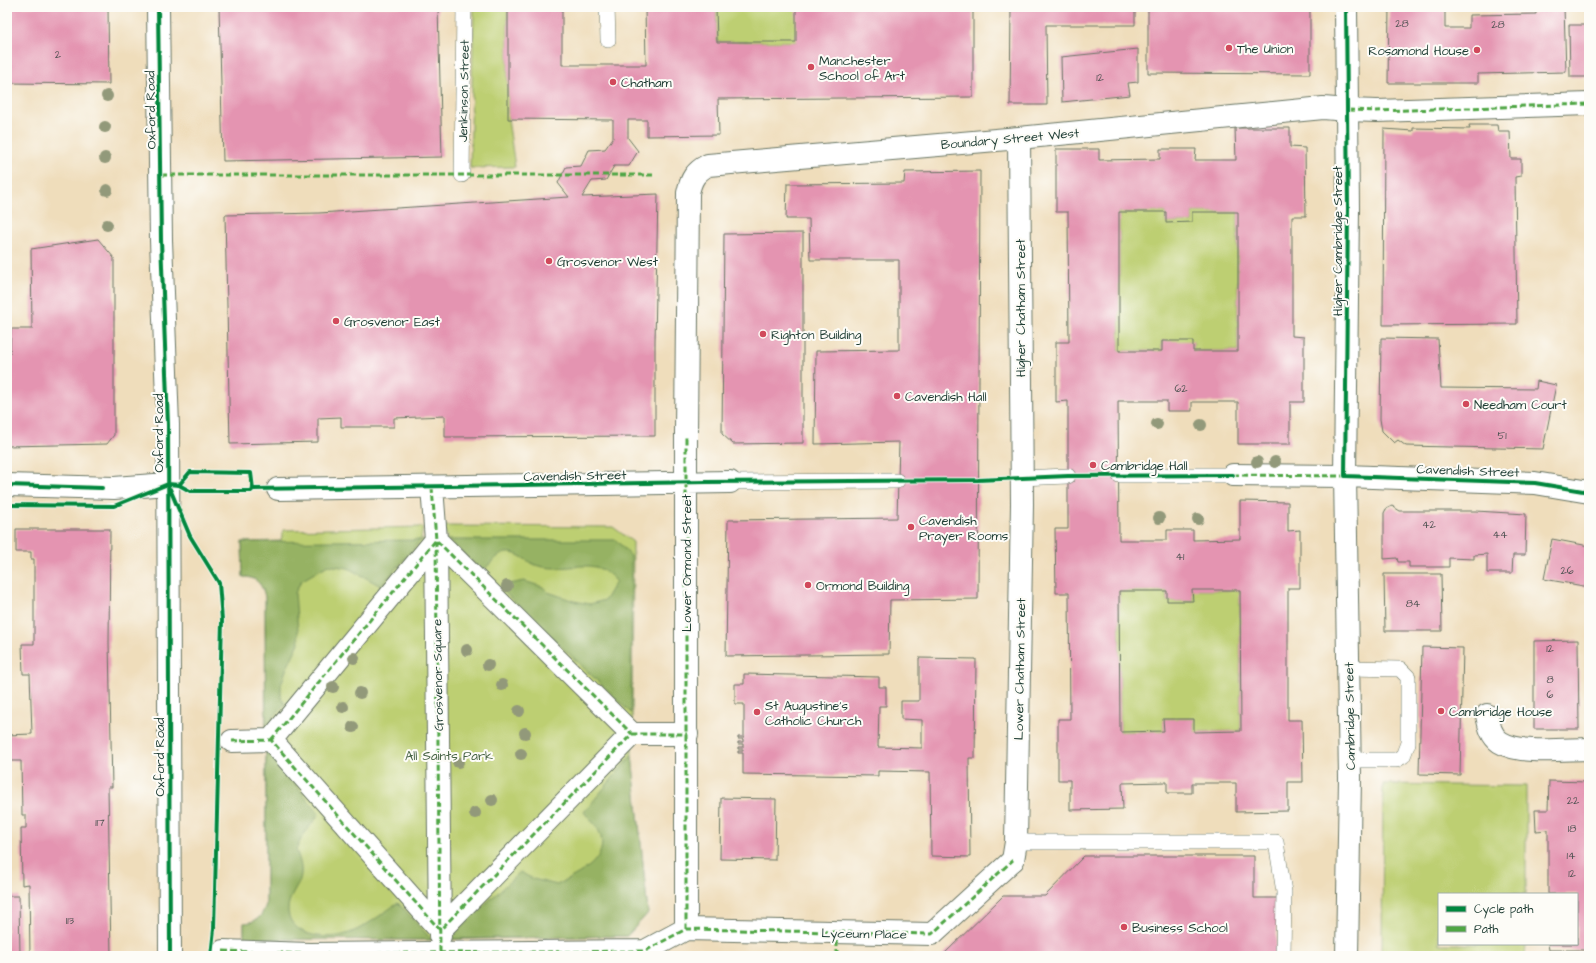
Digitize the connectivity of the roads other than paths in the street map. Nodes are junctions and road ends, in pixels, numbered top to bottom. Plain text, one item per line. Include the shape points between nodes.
1 (158, 7) edge
2 (464, 7) edge
3 (608, 7) edge
4 (1346, 7) edge
5 (608, 40) dead end
6 (1589, 104) edge
7 (1348, 110) junction
8 (1019, 138) junction
9 (462, 175) dead end
10 (688, 193) joint
11 (1119, 475) dead end
12 (1233, 475) joint
13 (1068, 476) dead end
14 (1345, 476) junction
15 (1020, 478) junction
16 (897, 481) dead end
17 (685, 482) junction
18 (730, 482) joint
19 (168, 484) junction
20 (7, 485) edge
21 (432, 487) junction
22 (278, 489) dead end
23 (1589, 492) edge
24 (436, 540) junction
25 (1348, 668) junction
26 (1487, 715) dead end
27 (632, 734) junction
28 (687, 734) junction
29 (271, 740) junction
30 (232, 741) dead end
31 (1589, 749) edge
32 (1350, 760) junction
33 (1014, 851) junction
34 (686, 929) junction
35 (440, 930) junction
36 (223, 951) dead end
37 (440, 952) junction
38 (170, 956) edge
39 (1283, 956) edge
40 (1347, 956) edge

1 - 19 street, Oxford Road
2 - 9 lane, Jenkinson Street
3 - 5 lane
4 - 7 street, Higher Cambridge Street
6 - 7 street, Boundary Street West
7 - 8 street, Boundary Street West via 1323,108
7 - 14 street, Higher Cambridge Street
8 - 10 street, Boundary Street West via 708,165 698,171 691,180
8 - 15 street, Higher Chatham Street
10 - 17 street, Lower Ormond Street
11 - 12 lane, Cavendish Street
12 - 14 street, Cavendish Street
13 - 15 lane
14 - 23 street, Cavendish Street via 1535,483
14 - 25 street, Cambridge Street
15 - 33 street, Lower Chatham Street via 1022,504
16 - 18 lane, Cavendish Street
17 - 18 street, Cavendish Street
17 - 21 street, Cavendish Street
17 - 28 street, Lower Ormond Street
19 - 20 street via 114,488
19 - 38 street, Oxford Road
21 - 22 street, Cavendish Street
21 - 24 street, Grosvenor Square
24 - 27 street
24 - 29 street
24 - 35 street, Grosvenor Square
25 - 32 street, Cambridge Street
25 - 32 lane via 1400,669 1408,677 1408,743 1403,756 1396,760
26 - 31 street via 1490,730 1499,742 1512,748
27 - 28 street
27 - 35 street
28 - 34 street, Lower Ormond Street
29 - 30 street
29 - 35 street
32 - 40 street, Cambridge Street
33 - 34 street, Lyceum Place via 932,934
33 - 39 lane via 1276,842 1284,892
34 - 37 street via 645,951
35 - 37 street, Grosvenor Square
36 - 37 street via 309,954

